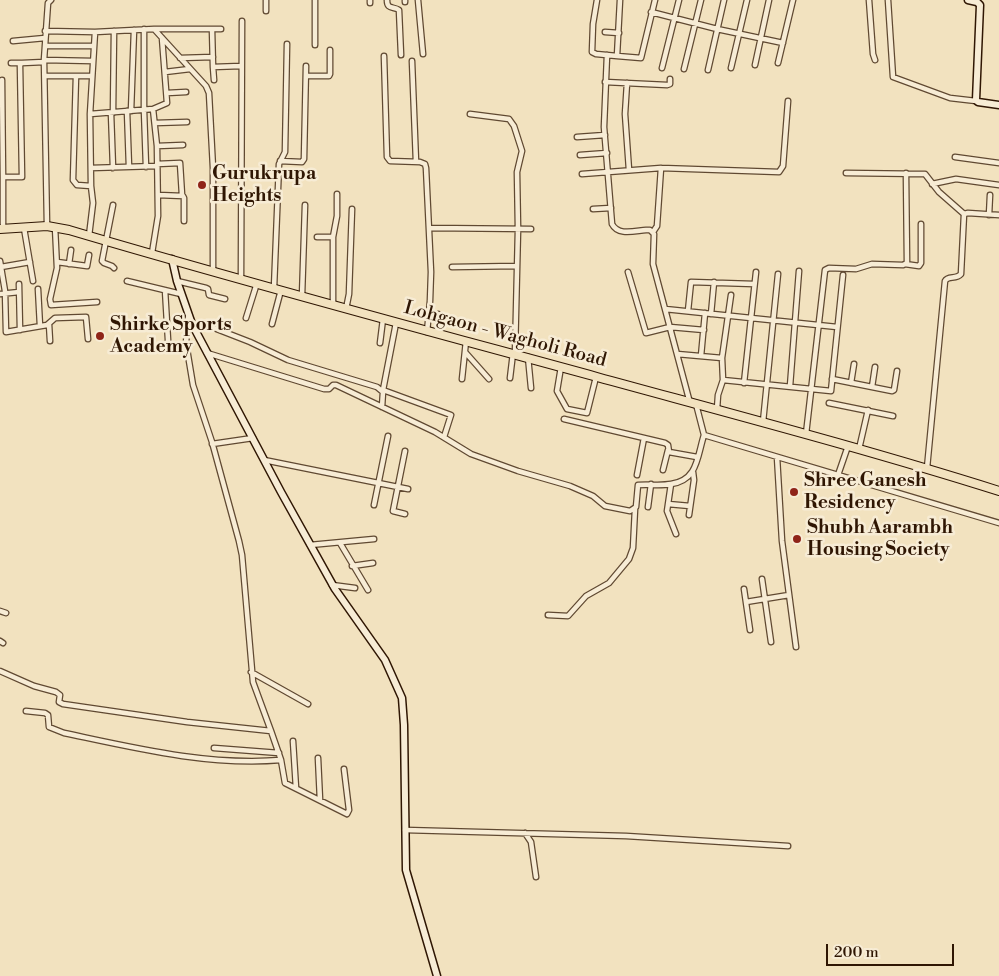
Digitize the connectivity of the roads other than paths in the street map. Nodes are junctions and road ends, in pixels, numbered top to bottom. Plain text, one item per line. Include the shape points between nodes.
1 (51, 0) edge
2 (266, 0) edge
3 (314, 0) edge
4 (387, 0) edge
5 (418, 0) edge
6 (597, 0) edge
7 (620, 0) edge
8 (655, 0) edge
9 (679, 0) edge
10 (701, 0) edge
11 (724, 0) edge
12 (747, 0) edge
13 (769, 0) edge
14 (793, 0) edge
15 (869, 0) edge
16 (888, 0) edge
17 (968, 0) edge
18 (266, 11) dead end
19 (652, 12) junction
20 (675, 19) junction
21 (242, 21) dead end
22 (695, 22) junction
23 (144, 29) junction
24 (154, 29) junction
25 (212, 29) junction
26 (221, 29) dead end
27 (717, 29) junction
28 (134, 30) junction
29 (45, 31) junction
30 (114, 31) junction
31 (95, 32) junction
32 (605, 32) dead end
33 (619, 33) junction
34 (739, 34) junction
35 (45, 38) junction
36 (162, 38) junction
37 (761, 38) junction
38 (14, 40) dead end
39 (783, 43) junction
40 (288, 44) dead end
41 (315, 45) dead end
42 (45, 46) junction
43 (94, 46) junction
44 (330, 50) dead end
45 (423, 54) dead end
46 (401, 55) dead end
47 (607, 55) junction
48 (384, 56) dead end
49 (617, 56) junction
50 (213, 57) junction
51 (180, 58) junction
52 (875, 60) dead end
53 (44, 61) junction
54 (93, 61) junction
55 (412, 61) dead end
56 (11, 63) dead end
57 (22, 63) junction
58 (778, 63) dead end
59 (755, 65) dead end
60 (242, 66) junction
61 (306, 66) dead end
62 (213, 67) junction
63 (662, 68) dead end
64 (731, 68) dead end
65 (190, 69) junction
66 (684, 69) dead end
67 (708, 70) dead end
68 (165, 72) junction
69 (45, 76) junction
70 (76, 76) junction
71 (92, 76) junction
72 (306, 76) junction
73 (670, 79) dead end
74 (2, 80) dead end
75 (214, 80) dead end
76 (605, 82) junction
77 (628, 83) junction
78 (186, 92) dead end
79 (167, 93) junction
80 (788, 101) dead end
81 (976, 101) junction
82 (999, 105) edge
83 (154, 109) junction
84 (144, 110) junction
85 (129, 111) junction
86 (112, 113) junction
87 (90, 114) junction
88 (470, 114) dead end
89 (187, 122) dead end
90 (155, 123) junction
91 (605, 135) junction
92 (577, 137) dead end
93 (183, 145) dead end
94 (156, 146) junction
95 (606, 153) junction
96 (580, 155) dead end
97 (955, 157) dead end
98 (280, 161) junction
99 (416, 162) junction
100 (999, 163) edge
101 (157, 165) junction
102 (129, 167) junction
103 (146, 167) junction
104 (91, 168) junction
105 (112, 168) junction
106 (661, 168) junction
107 (630, 170) junction
108 (608, 172) junction
109 (846, 173) dead end
110 (906, 173) junction
111 (582, 174) dead end
112 (3, 178) junction
113 (932, 184) junction
114 (999, 185) edge
115 (91, 186) junction
116 (337, 194) dead end
117 (158, 195) junction
118 (182, 195) junction
119 (990, 195) dead end
120 (112, 205) dead end
121 (304, 205) dead end
122 (611, 208) junction
123 (352, 209) dead end
124 (593, 209) dead end
125 (964, 214) junction
126 (989, 215) junction
127 (999, 215) edge
128 (184, 222) dead end
129 (920, 224) dead end
130 (51, 227) junction
131 (24, 228) junction
132 (429, 228) junction
133 (2, 229) edge
134 (518, 229) junction
135 (531, 229) dead end
136 (652, 232) junction
137 (89, 236) junction
138 (316, 237) dead end
139 (333, 237) junction
140 (106, 241) junction
141 (71, 250) dead end
142 (152, 253) junction
143 (89, 255) dead end
144 (172, 259) junction
145 (0, 261) edge
146 (30, 262) junction
147 (57, 262) junction
148 (69, 264) junction
149 (905, 264) junction
150 (517, 266) junction
151 (1, 267) edge
152 (452, 267) dead end
153 (114, 268) dead end
154 (212, 270) junction
155 (799, 271) dead end
156 (628, 272) dead end
157 (756, 272) dead end
158 (778, 274) dead end
159 (843, 275) dead end
160 (241, 279) junction
161 (33, 281) dead end
162 (127, 281) dead end
163 (177, 281) junction
164 (714, 282) junction
165 (257, 283) junction
166 (19, 284) dead end
167 (754, 284) junction
168 (277, 289) junction
169 (38, 290) dead end
170 (165, 290) junction
171 (19, 292) junction
172 (3, 294) edge
173 (181, 294) junction
174 (731, 295) dead end
175 (302, 296) junction
176 (225, 300) dead end
177 (97, 302) dead end
178 (333, 305) junction
179 (346, 309) junction
180 (665, 309) junction
181 (688, 311) junction
182 (438, 314) dead end
183 (708, 314) junction
184 (729, 316) junction
185 (188, 317) junction
186 (246, 318) dead end
187 (751, 318) junction
188 (383, 319) junction
189 (774, 321) junction
190 (396, 323) junction
191 (796, 323) junction
192 (49, 324) junction
193 (192, 324) junction
194 (272, 324) dead end
195 (818, 325) junction
196 (40, 326) junction
197 (837, 327) junction
198 (670, 328) junction
199 (20, 330) junction
200 (704, 330) junction
201 (6, 332) junction
202 (427, 332) junction
203 (0, 333) edge
204 (438, 334) junction
205 (88, 339) dead end
206 (168, 340) dead end
207 (50, 341) dead end
208 (466, 341) junction
209 (380, 343) dead end
210 (465, 352) junction
211 (207, 353) junction
212 (514, 353) junction
213 (677, 354) junction
214 (701, 356) junction
215 (528, 357) junction
216 (722, 358) junction
217 (854, 364) dead end
218 (561, 367) junction
219 (875, 367) dead end
220 (897, 371) dead end
221 (596, 377) junction
222 (510, 378) dead end
223 (462, 379) dead end
224 (489, 379) dead end
225 (832, 379) junction
226 (723, 380) junction
227 (744, 383) junction
228 (851, 383) junction
229 (766, 384) junction
230 (790, 386) junction
231 (872, 387) junction
232 (531, 388) dead end
233 (812, 388) junction
234 (383, 390) junction
235 (693, 403) junction
236 (829, 403) dead end
237 (382, 407) junction
238 (717, 410) junction
239 (868, 410) junction
240 (892, 416) dead end
241 (564, 419) dead end
242 (763, 422) junction
243 (806, 434) junction
244 (704, 435) junction
245 (388, 436) dead end
246 (444, 437) junction
247 (253, 438) junction
248 (644, 438) junction
249 (212, 444) junction
250 (848, 446) junction
251 (859, 449) junction
252 (668, 450) junction
253 (405, 451) dead end
254 (697, 457) junction
255 (777, 457) junction
256 (264, 460) junction
257 (928, 468) junction
258 (663, 470) dead end
259 (694, 472) junction
260 (637, 475) dead end
261 (838, 475) junction
262 (379, 483) junction
263 (651, 484) junction
264 (671, 484) junction
265 (397, 487) junction
266 (408, 489) dead end
267 (999, 491) edge
268 (668, 504) junction
269 (374, 505) dead end
270 (690, 506) junction
271 (648, 507) dead end
272 (635, 509) junction
273 (405, 514) dead end
274 (689, 515) dead end
275 (999, 523) edge
276 (676, 534) dead end
277 (374, 539) dead end
278 (340, 542) junction
279 (310, 545) junction
280 (373, 562) dead end
281 (352, 566) junction
282 (762, 579) dead end
283 (332, 584) junction
284 (355, 588) dead end
285 (368, 590) dead end
286 (744, 590) dead end
287 (789, 595) junction
288 (765, 598) junction
289 (746, 602) junction
290 (0, 611) edge
291 (6, 613) dead end
292 (548, 616) dead end
293 (750, 630) dead end
294 (771, 642) dead end
295 (796, 648) dead end
296 (0, 671) edge
297 (252, 672) junction
298 (308, 704) dead end
299 (26, 711) dead end
300 (271, 731) junction
301 (293, 740) dead end
302 (214, 748) dead end
303 (279, 753) junction
304 (318, 758) dead end
305 (281, 760) junction
306 (344, 769) dead end
307 (296, 788) junction
308 (320, 800) junction
309 (406, 830) junction
310 (525, 833) junction
311 (788, 846) dead end
312 (536, 877) dead end
313 (437, 976) edge

1 - 29 street
2 - 18 street
3 - 41 street
4 - 46 street via 390,8 399,10
5 - 45 street
6 - 47 street via 592,52
7 - 33 street
8 - 19 street
9 - 20 street
10 - 22 street
11 - 27 street
12 - 34 street
13 - 37 street
14 - 39 street
15 - 52 street
16 - 81 street via 893,77 950,98
17 - 81 street via 980,5
19 - 20 street
19 - 49 street via 641,58
20 - 22 street
20 - 63 street
21 - 60 street
22 - 27 street
22 - 66 street
23 - 24 street
23 - 28 street
23 - 84 street
24 - 25 street
24 - 36 street
25 - 26 street
25 - 50 street
27 - 34 street
27 - 67 street
28 - 30 street
28 - 85 street
29 - 31 street
29 - 35 street
30 - 31 street
30 - 86 street
31 - 43 street
32 - 33 street
33 - 49 street
34 - 37 street
34 - 64 street
35 - 38 street
35 - 42 street
36 - 51 street
36 - 68 street
37 - 39 street
37 - 59 street
39 - 58 street
40 - 98 street via 285,152
42 - 43 street
42 - 53 street
43 - 54 street
44 - 72 street via 330,74
47 - 49 street
47 - 76 street
48 - 99 street via 387,157
50 - 51 street
50 - 62 street
51 - 65 street
53 - 54 street
53 - 57 street
53 - 69 street
54 - 71 street
55 - 99 street
56 - 57 street
57 - 112 street via 22,177
60 - 62 street
60 - 160 street
61 - 72 street
62 - 75 street
65 - 68 street
65 - 154 street via 209,93 213,168
68 - 79 street
69 - 70 street
69 - 130 street
70 - 71 street
70 - 115 street via 73,180 77,185
71 - 87 street
72 - 98 street via 304,160
73 - 77 street via 667,85
74 - 112 street
76 - 77 street
76 - 91 street
77 - 107 street via 625,114
78 - 79 street
79 - 83 street via 167,104
80 - 106 street via 783,166 779,172
81 - 82 street
83 - 84 street
83 - 90 street
84 - 85 street
84 - 103 street
85 - 86 street
85 - 102 street
86 - 87 street
86 - 105 street
87 - 104 street
88 - 134 street via 506,117 514,126 522,151 517,172
89 - 90 street
90 - 94 street
91 - 92 street
91 - 95 street
93 - 94 street
94 - 101 street
95 - 96 street
95 - 108 street
97 - 100 street
98 - 168 street
99 - 132 street via 423,163 426,168
101 - 103 street
101 - 117 street
101 - 118 street via 180,163
102 - 103 street
102 - 105 street
104 - 105 street
104 - 115 street
106 - 107 street
106 - 136 street via 657,226
107 - 108 street
108 - 111 street
108 - 122 street
109 - 110 street
110 - 113 street via 925,174
110 - 149 street
112 - 133 street
113 - 114 street via 956,179
113 - 125 street
115 - 137 street via 93,203
116 - 139 street
117 - 118 street
117 - 142 street
118 - 128 street
119 - 126 street
120 - 140 street
121 - 175 street
122 - 124 street
122 - 136 street via 616,231
123 - 179 street
125 - 126 street
125 - 257 street via 961,274 945,281
126 - 127 street
129 - 149 street via 921,263 919,266
130 - 131 main road, Lohgaon - Wagholi Road
130 - 137 main road, Lohgaon - Wagholi Road
130 - 147 street
131 - 133 main road, Lohgaon - Wagholi Road
131 - 146 street
132 - 134 street
132 - 202 street
134 - 135 street
134 - 150 street
136 - 180 street via 653,264
137 - 140 main road, Lohgaon - Wagholi Road
138 - 139 street
139 - 178 street
140 - 142 main road, Lohgaon - Wagholi Road
140 - 153 street via 103,262
141 - 148 street
142 - 144 main road, Lohgaon - Wagholi Road
143 - 148 street via 87,266
144 - 154 main road, Lohgaon - Wagholi Road
144 - 163 street
145 - 151 street
146 - 151 street
146 - 161 street
147 - 148 street
147 - 177 street via 51,305
149 - 195 street via 872,264 856,269 826,268
150 - 152 street
150 - 212 street
151 - 172 street
154 - 160 main road, Lohgaon - Wagholi Road
155 - 191 street
156 - 198 street via 645,331 650,333
157 - 167 street
158 - 189 street
159 - 197 street
160 - 165 main road, Lohgaon - Wagholi Road
162 - 170 street
163 - 173 street
163 - 176 street via 206,288 209,295
164 - 167 street
164 - 181 street via 690,283
164 - 183 street
165 - 168 main road, Lohgaon - Wagholi Road
165 - 186 street
166 - 171 street
167 - 187 street
168 - 175 main road, Lohgaon - Wagholi Road
168 - 194 street
169 - 196 street
170 - 173 street
170 - 206 street
171 - 172 street
171 - 199 street
172 - 201 street
173 - 185 street
174 - 184 street
175 - 178 main road, Lohgaon - Wagholi Road
178 - 179 main road, Lohgaon - Wagholi Road
179 - 188 main road, Lohgaon - Wagholi Road
180 - 181 street
180 - 198 street
181 - 183 street
182 - 204 street
183 - 184 street
183 - 200 street
184 - 187 street
184 - 216 street
185 - 193 street
185 - 249 street via 187,359
187 - 189 street
187 - 227 street
188 - 190 main road, Lohgaon - Wagholi Road
188 - 209 street
189 - 191 street
189 - 229 street
190 - 202 main road, Lohgaon - Wagholi Road
190 - 234 street
191 - 195 street
191 - 230 street
192 - 196 street
192 - 205 street via 55,318 86,317
192 - 207 street
193 - 211 street
193 - 234 street via 214,328 288,360
195 - 197 street
195 - 233 street
196 - 199 street
197 - 225 street
198 - 200 street
198 - 213 street
199 - 201 street
200 - 214 street
201 - 203 street
202 - 204 main road, Lohgaon - Wagholi Road
204 - 208 main road, Lohgaon - Wagholi Road
208 - 210 street
208 - 212 main road, Lohgaon - Wagholi Road
210 - 223 street
210 - 224 street
211 - 237 street via 324,389 336,384
211 - 247 street
212 - 215 main road, Lohgaon - Wagholi Road
212 - 222 street
213 - 214 street
213 - 235 street
214 - 216 street
215 - 218 main road, Lohgaon - Wagholi Road
215 - 232 street
216 - 226 street
217 - 228 street
218 - 221 main road, Lohgaon - Wagholi Road
218 - 221 street via 557,391 566,409 587,413
219 - 231 street
220 - 231 street via 893,391
221 - 235 main road, Lohgaon - Wagholi Road
225 - 228 street
225 - 233 street via 831,391
226 - 227 street
226 - 238 street
227 - 229 street
228 - 231 street
229 - 230 street
229 - 242 street
230 - 233 street
233 - 243 street
234 - 237 street
234 - 246 street via 451,415
235 - 238 main road, Lohgaon - Wagholi Road
235 - 244 street
236 - 239 street
237 - 246 street
238 - 242 main road, Lohgaon - Wagholi Road
239 - 240 street
239 - 251 street
241 - 248 street
242 - 243 main road, Lohgaon - Wagholi Road
243 - 250 main road, Lohgaon - Wagholi Road
244 - 254 street
244 - 255 street
245 - 262 street
246 - 272 street via 474,455 570,486 593,496 605,506
247 - 249 street
247 - 256 street
248 - 252 street via 666,444
248 - 260 street
249 - 297 street via 241,551
250 - 251 main road, Lohgaon - Wagholi Road
250 - 261 street
251 - 257 main road, Lohgaon - Wagholi Road
252 - 254 street
252 - 258 street
253 - 265 street
254 - 259 street
255 - 261 street
255 - 287 street
256 - 262 street
256 - 279 street
257 - 267 main road, Lohgaon - Wagholi Road
259 - 264 street
259 - 270 street
261 - 275 street
262 - 265 street
262 - 269 street
263 - 264 street
263 - 271 street
263 - 272 street via 637,486
264 - 268 street
265 - 266 street
265 - 273 street via 393,512
268 - 270 street
268 - 276 street
270 - 274 street
272 - 292 street via 630,558 609,583 586,596 568,616
277 - 278 street
278 - 279 street
278 - 281 street
279 - 283 street
280 - 281 street
281 - 285 street
282 - 288 street
283 - 284 street
283 - 309 street via 382,654 402,698
286 - 289 street
287 - 288 street
287 - 295 street
288 - 289 street
288 - 294 street
289 - 293 street
290 - 291 street
296 - 300 street via 56,692 63,704
297 - 298 street
297 - 300 street via 255,691
299 - 305 street via 46,713 49,727 64,733 168,754 253,762
300 - 303 street
301 - 307 street
302 - 303 street
303 - 305 street
304 - 308 street
305 - 307 street via 285,783
306 - 308 street via 348,813
307 - 308 street
309 - 310 street
309 - 313 street via 406,870
310 - 311 street
310 - 312 street via 531,842

